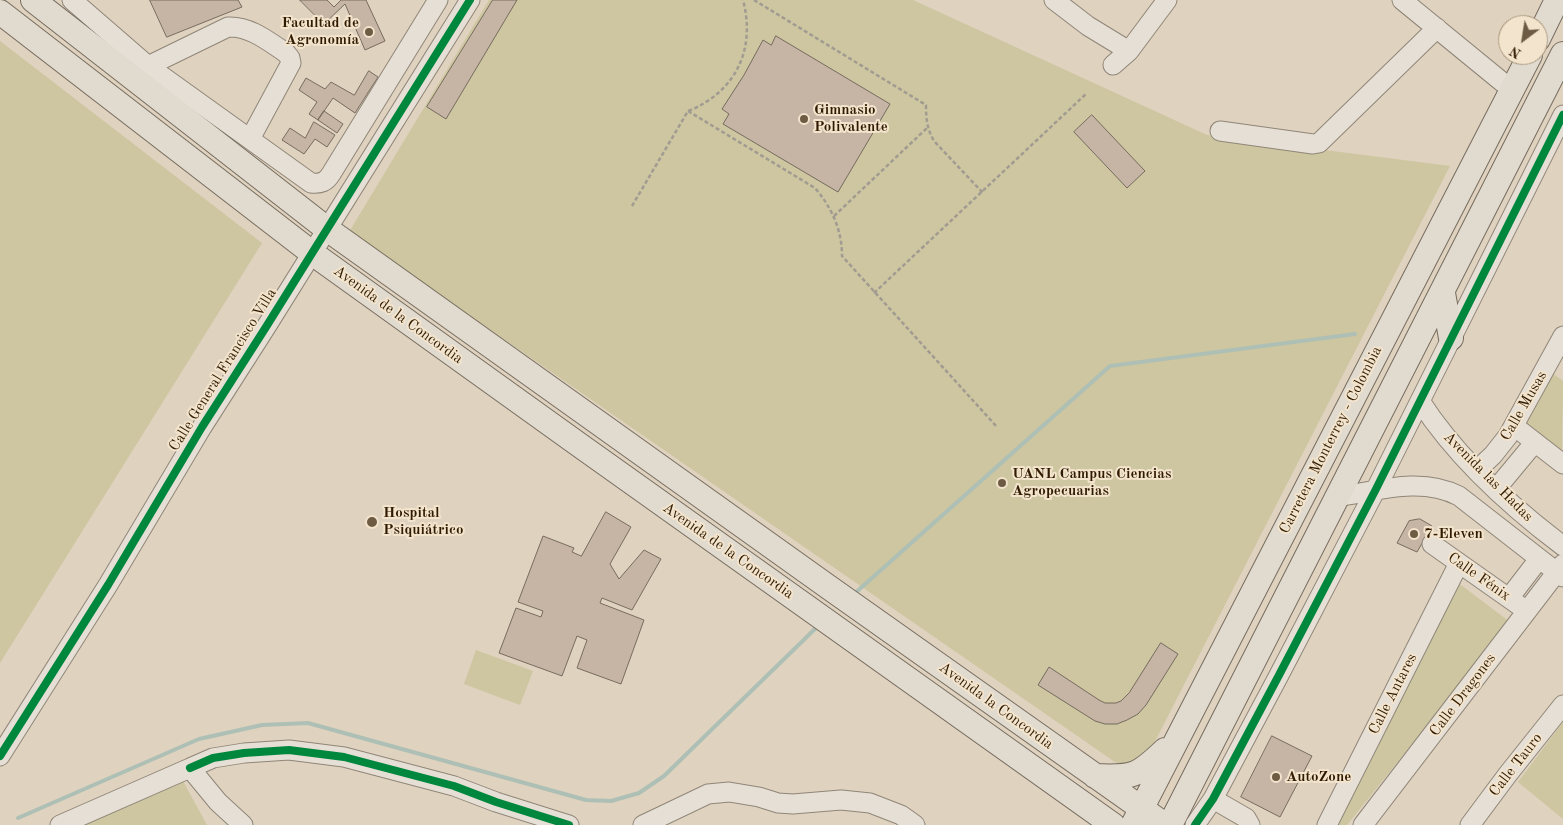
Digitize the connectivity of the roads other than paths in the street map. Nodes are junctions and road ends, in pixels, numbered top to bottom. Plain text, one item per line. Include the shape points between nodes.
1 (33, 0) edge
2 (72, 0) edge
3 (438, 0) edge
4 (470, 0) edge
5 (1054, 0) edge
6 (1167, 0) edge
7 (1402, 0) edge
8 (1557, 0) edge
9 (0, 12) edge
10 (1548, 18) edge
11 (1437, 28) junction
12 (1129, 50) junction
13 (1563, 54) edge
14 (1113, 65) dead end
15 (1525, 65) edge
16 (148, 66) junction
17 (1512, 90) junction
18 (1563, 115) edge
19 (1220, 131) dead end
20 (250, 139) junction
21 (327, 229) junction
22 (312, 253) junction
23 (1443, 292) junction
24 (1451, 338) junction
25 (1560, 348) edge
26 (1420, 401) junction
27 (1514, 426) junction
28 (1534, 442) junction
29 (1563, 464) edge
30 (1477, 470) junction
31 (1496, 489) junction
32 (1375, 491) junction
33 (1337, 497) junction
34 (1432, 544) dead end
35 (1563, 546) edge
36 (1539, 559) junction
37 (1459, 563) junction
38 (1561, 571) edge
39 (827, 586) joint
40 (1509, 598) junction
41 (806, 606) joint
42 (1527, 611) junction
43 (1253, 664) junction
44 (1278, 677) junction
45 (1563, 705) edge
46 (1176, 740) junction
47 (0, 756) edge
48 (190, 768) junction
49 (1095, 776) junction
50 (1062, 788) junction
51 (1212, 799) junction
52 (1137, 816) edge
53 (60, 825) edge
54 (244, 825) edge
55 (569, 825) edge
56 (643, 825) edge
57 (915, 825) edge
58 (1087, 825) edge
59 (1113, 825) edge
60 (1165, 825) edge
61 (1170, 825) edge
62 (1195, 825) edge
63 (1250, 825) edge
64 (1327, 825) edge
65 (1363, 825) edge
66 (1470, 825) edge

1 - 21 main road, Avenida de la Concordia
2 - 16 street
3 - 20 street via 323,183 312,183
4 - 21 street, Calle General Francisco Villa
5 - 12 street via 1088,26
6 - 12 street
7 - 11 street
8 - 10 main road
9 - 22 main road, Avenida de la Concordia
11 - 17 street
11 - 19 street via 1319,143
12 - 14 street
13 - 23 main road, Carretera Monterrey - Colombia
15 - 17 main road, Carretera Monterrey - Colombia
16 - 20 street
16 - 20 street via 228,27 247,29 286,52 291,63
17 - 46 main road, Carretera Monterrey - Colombia
18 - 24 street
21 - 22 street, Calle General Francisco Villa
21 - 39 main road, Avenida de la Concordia
22 - 41 main road, Avenida de la Concordia
22 - 47 street, Calle General Francisco Villa
23 - 24 main road
23 - 33 main road, Carretera Monterrey - Colombia
24 - 26 street
25 - 27 street, Calle Musas
26 - 30 street, Avenida las Hadas
26 - 32 street
27 - 28 street
27 - 30 street, Calle Musas via 1502,446
28 - 29 street
28 - 31 street
30 - 31 street, Avenida las Hadas
31 - 35 street, Avenida las Hadas
32 - 33 street, Avenida las Hadas
32 - 36 street, Avenida las Hadas via 1414,486 1446,489
32 - 44 street
33 - 43 main road, Carretera Monterrey - Colombia
34 - 37 street, Calle Fénix
36 - 38 street, Avenida las Hadas
36 - 40 street
37 - 40 street, Calle Fénix
37 - 64 street, Calle Antares
38 - 42 street, Calle Dragones
39 - 49 main road, Avenida la Concordia
40 - 42 street, Calle Fénix
41 - 50 main road, Avenida la Concordia
42 - 65 street, Calle Dragones
43 - 44 street
43 - 61 main road, Carretera Monterrey - Colombia
44 - 51 street
45 - 66 street, Calle Tauro
46 - 49 main road via 1139,772 1126,777
46 - 52 main road, Carretera Monterrey - Colombia
48 - 53 street
48 - 54 street via 218,802
48 - 55 street via 213,758 244,753 289,750 344,757 454,786
49 - 52 main road, Avenida la Concordia
50 - 58 main road
50 - 59 main road, Avenida la Concordia
51 - 62 street
51 - 63 street via 1246,818
52 - 60 main road, Avenida la Concordia
56 - 57 street via 708,794 729,792 778,803 841,800 870,803 901,815

